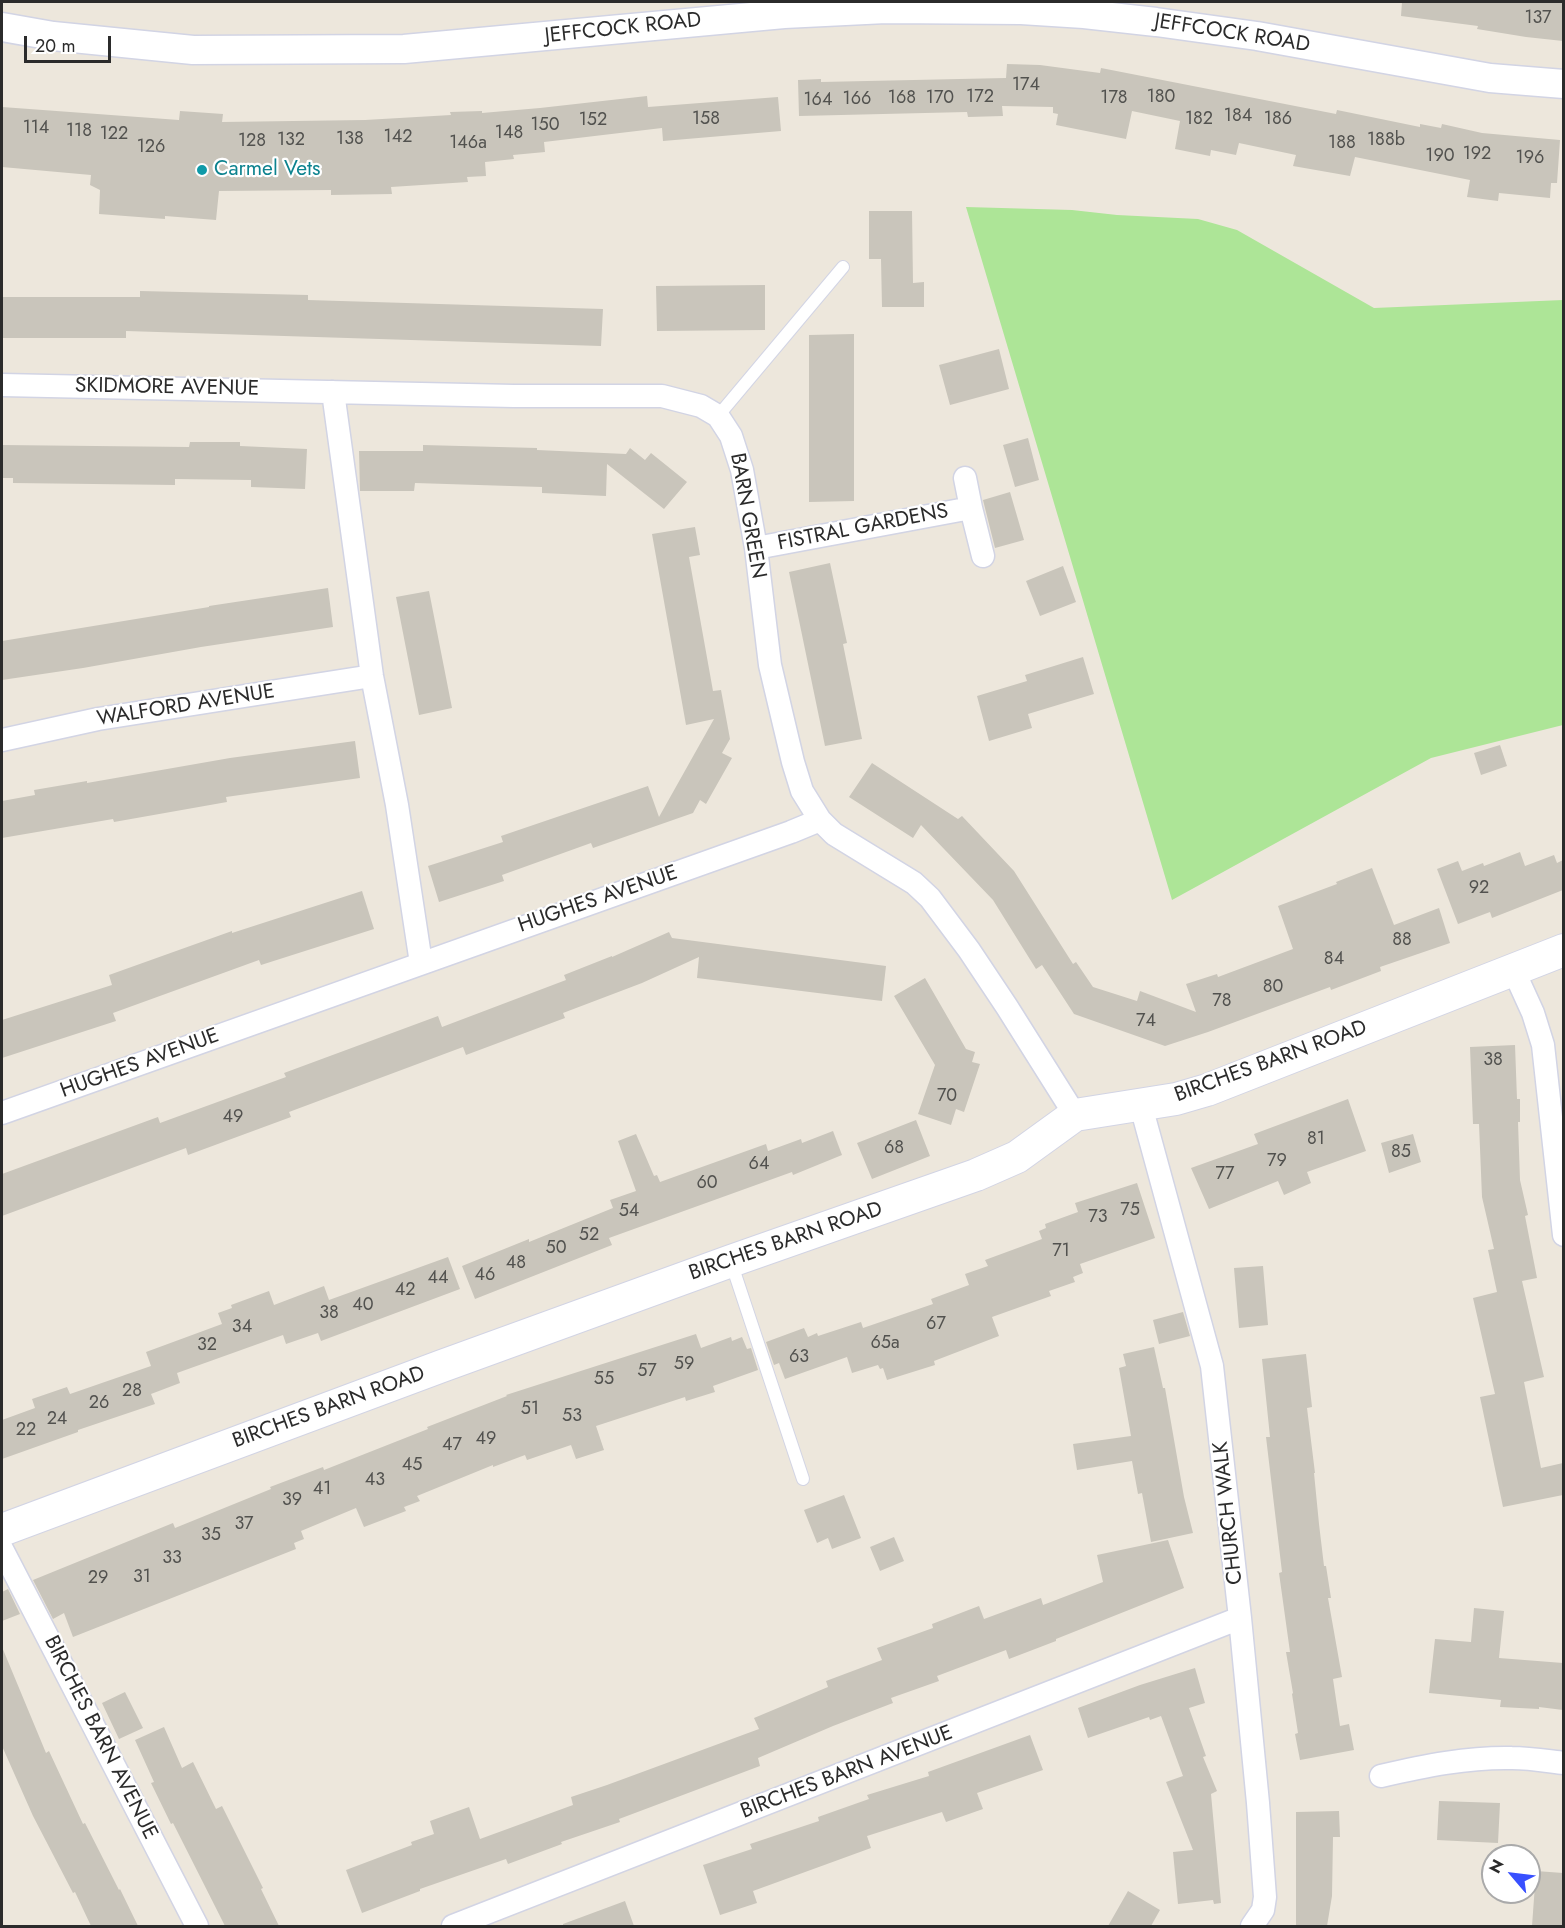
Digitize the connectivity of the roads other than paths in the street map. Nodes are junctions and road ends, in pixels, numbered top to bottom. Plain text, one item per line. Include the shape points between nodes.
1 (2, 27) edge
2 (1563, 84) edge
3 (843, 267) dead end
4 (2, 385) edge
5 (333, 392) junction
6 (718, 416) junction
7 (965, 478) dead end
8 (971, 508) junction
9 (756, 548) junction
10 (983, 556) dead end
11 (372, 676) junction
12 (2, 740) edge
13 (820, 820) junction
14 (1563, 950) edge
15 (421, 963) junction
16 (1513, 969) junction
17 (1141, 1106) junction
18 (2, 1113) edge
19 (1075, 1115) junction
20 (1563, 1235) edge
21 (730, 1261) junction
22 (803, 1479) dead end
23 (2, 1530) edge
24 (2, 1549) edge
25 (1240, 1618) junction
26 (1563, 1762) edge
27 (1381, 1776) dead end
28 (197, 1926) edge
29 (453, 1926) edge
30 (1252, 1926) edge

1 - 2 street, JEFFCOCK ROAD via 193,50 404,49 784,14 886,9 1021,10 1156,22 1490,78
3 - 6 lane
4 - 5 street, SKIDMORE AVENUE
5 - 6 street via 662,396 701,406
5 - 11 street
6 - 9 street, BARN GREEN via 731,436 742,470
7 - 8 street, FISTRAL GARDENS
8 - 9 street, FISTRAL GARDENS
8 - 10 street, FISTRAL GARDENS
9 - 13 street, BARN GREEN via 773,676 793,762 802,791
11 - 12 street, WALFORD AVENUE via 98,719
11 - 15 street
13 - 15 street, HUGHES AVENUE
13 - 19 street via 834,834 930,898 988,978
14 - 16 main road, BIRCHES BARN ROAD
15 - 18 street, HUGHES AVENUE
16 - 17 main road, BIRCHES BARN ROAD via 1207,1090
16 - 20 street via 1543,1045
17 - 19 main road, BIRCHES BARN ROAD
17 - 25 street, CHURCH WALK via 1212,1366
19 - 21 main road, BIRCHES BARN ROAD via 1017,1156 976,1175
21 - 22 lane
21 - 23 main road, BIRCHES BARN ROAD
24 - 28 street, BIRCHES BARN AVENUE
25 - 29 street, BIRCHES BARN AVENUE
25 - 30 street, CHURCH WALK via 1265,1896 1263,1910
26 - 27 street via 1512,1758 1460,1761

